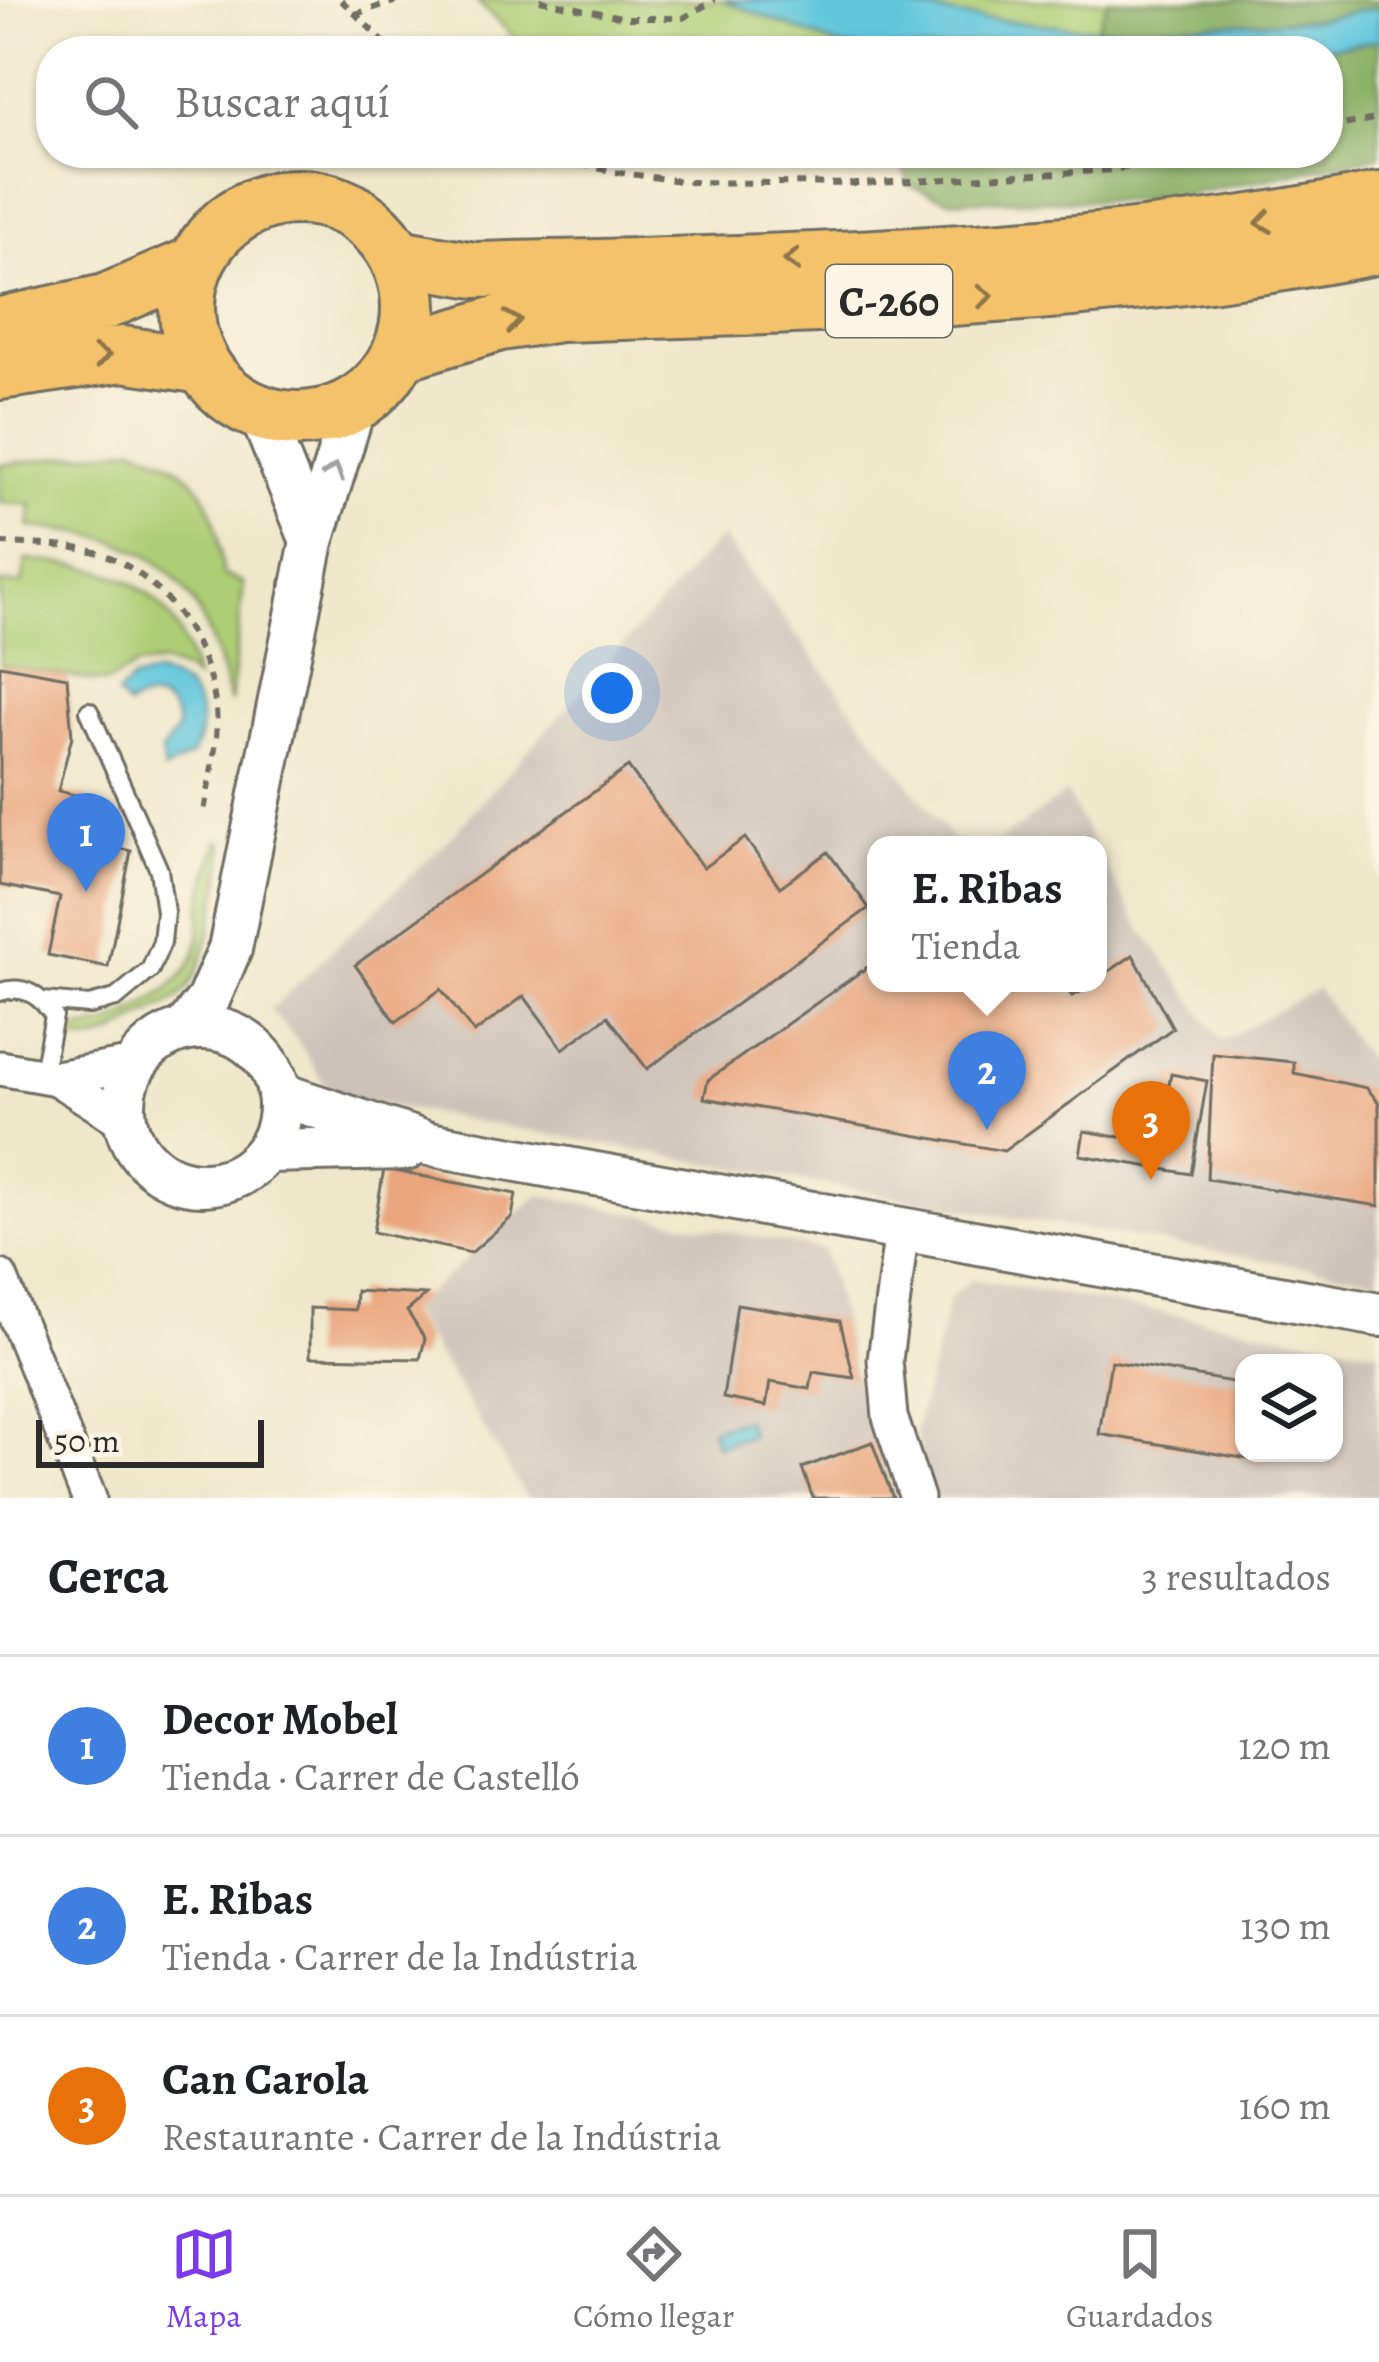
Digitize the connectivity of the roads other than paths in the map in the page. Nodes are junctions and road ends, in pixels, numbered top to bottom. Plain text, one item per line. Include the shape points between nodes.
1 (1379, 200) edge
2 (1379, 246) edge
3 (398, 257) junction
4 (194, 264) junction
5 (0, 326) edge
6 (400, 353) junction
7 (203, 367) junction
8 (0, 371) edge
9 (356, 403) junction
10 (260, 412) junction
11 (312, 541) junction
12 (89, 711) dead end
13 (230, 949) junction
14 (0, 992) edge
15 (43, 1001) junction
16 (184, 1030) junction
17 (246, 1041) junction
18 (135, 1064) junction
19 (0, 1068) edge
20 (49, 1077) junction
21 (279, 1094) junction
22 (124, 1122) junction
23 (429, 1144) junction
24 (266, 1151) junction
25 (902, 1229) junction
26 (0, 1277) edge
27 (1379, 1315) edge
28 (89, 1498) edge
29 (917, 1498) edge

1 -> 3 highway, C-260 via 1275,221 981,251 475,270
6 -> 2 highway, C-260 via 500,322 559,314 1097,287 1278,267
3 - 4 highway via 360,213 290,196 232,218
3 - 6 highway via 408,303
4 - 5 highway via 106,302
4 - 7 highway via 186,322
6 - 9 highway
8 -> 7 highway via 123,354
7 - 10 highway via 214,385
9 - 10 highway via 291,419
11 -> 9 street
10 - 11 street
11 - 13 street
12 - 15 lane via 159,870 162,942 150,970 116,998
13 - 16 street via 208,1000
13 - 17 street
14 - 15 lane via 20,989
15 - 20 lane via 54,1016
16 - 17 street via 216,1029
16 - 18 street via 156,1042
17 - 21 street via 268,1064
18 - 20 street
18 - 22 street
19 - 20 street
20 - 22 street
21 - 23 street
21 - 24 street
22 - 24 street via 146,1161 186,1183 231,1178
23 - 24 street
23 - 25 street
25 - 27 street
25 - 29 street via 885,1360 890,1417
26 - 28 street

